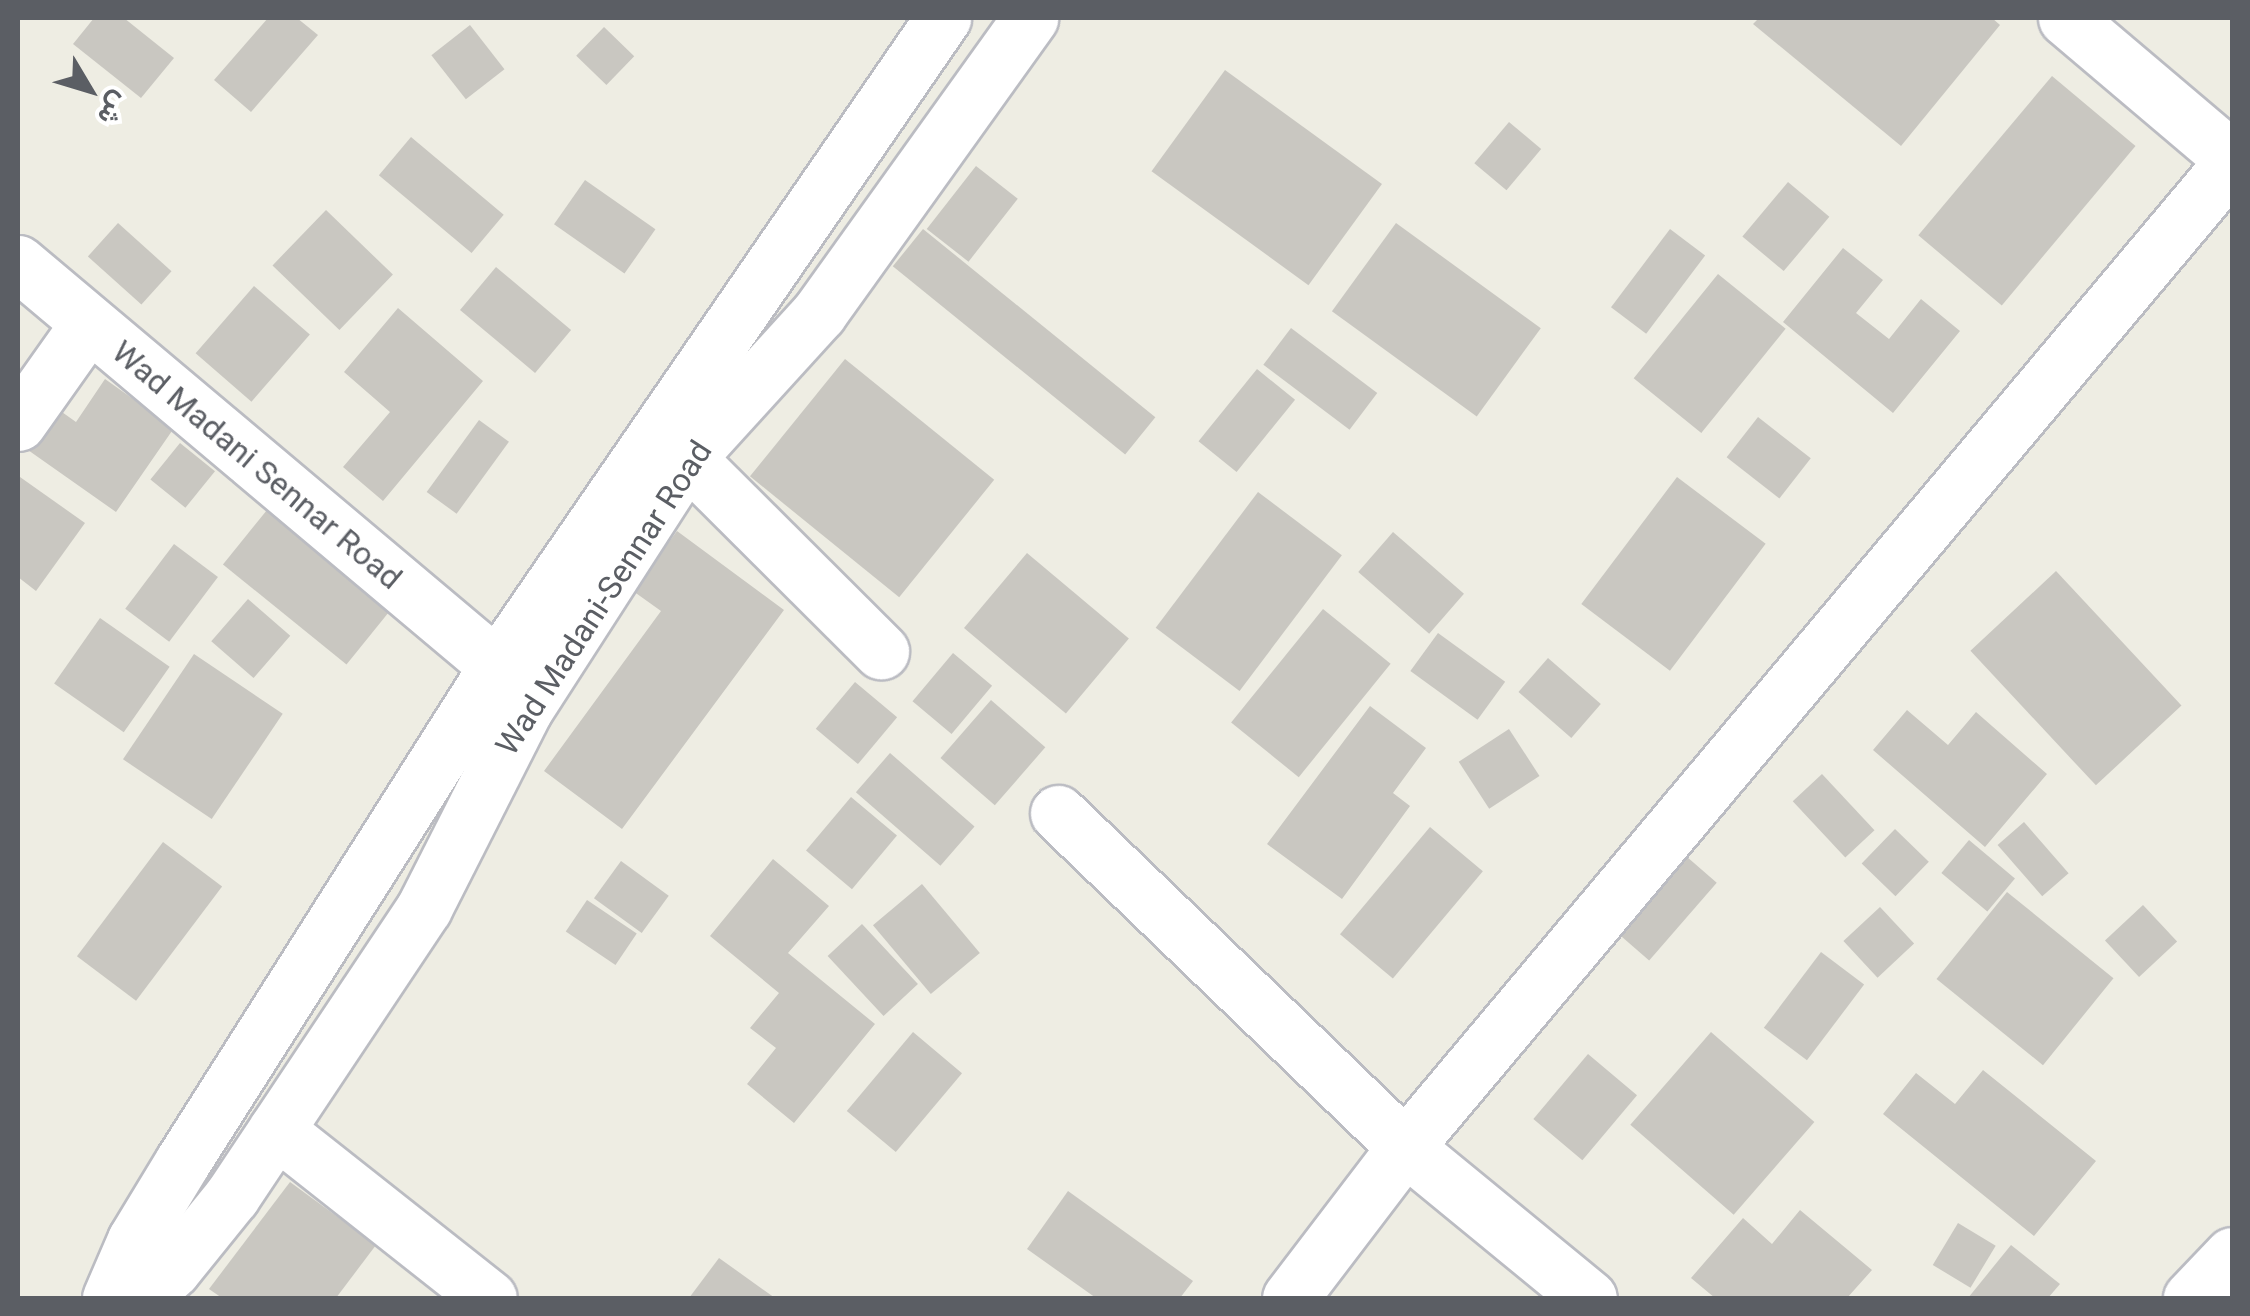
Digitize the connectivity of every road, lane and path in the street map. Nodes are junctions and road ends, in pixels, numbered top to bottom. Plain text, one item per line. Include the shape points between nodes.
1 (943, 18) edge
2 (1030, 18) edge
3 (2066, 18) edge
4 (2232, 160) edge
5 (18, 263) edge
6 (88, 324) junction
7 (18, 423) edge
8 (687, 458) junction
9 (881, 651) dead end
10 (496, 666) junction
11 (1058, 813) dead end
12 (276, 1130) junction
13 (1405, 1147) junction
14 (2232, 1255) edge
15 (110, 1298) edge
16 (142, 1298) edge
17 (489, 1298) edge
18 (1290, 1298) edge
19 (1589, 1298) edge
20 (2191, 1298) edge

1 - 10 street, Wad Madani-Sennar Road
2 - 8 street, Wad Madani-Sennar Road via 819,313
3 - 4 street
4 - 13 street
5 - 6 street, Wad Madani Sennar Road
6 - 7 street
6 - 10 street, Wad Madani Sennar Road
8 - 9 street
8 - 12 street, Wad Madani-Sennar Road via 525,709 424,908
10 - 15 street, Wad Madani-Sennar Road via 183,1161 135,1240
11 - 13 street
12 - 16 street, Wad Madani-Sennar Road via 173,1270
12 - 17 street
13 - 18 street
13 - 19 street
14 - 20 street

